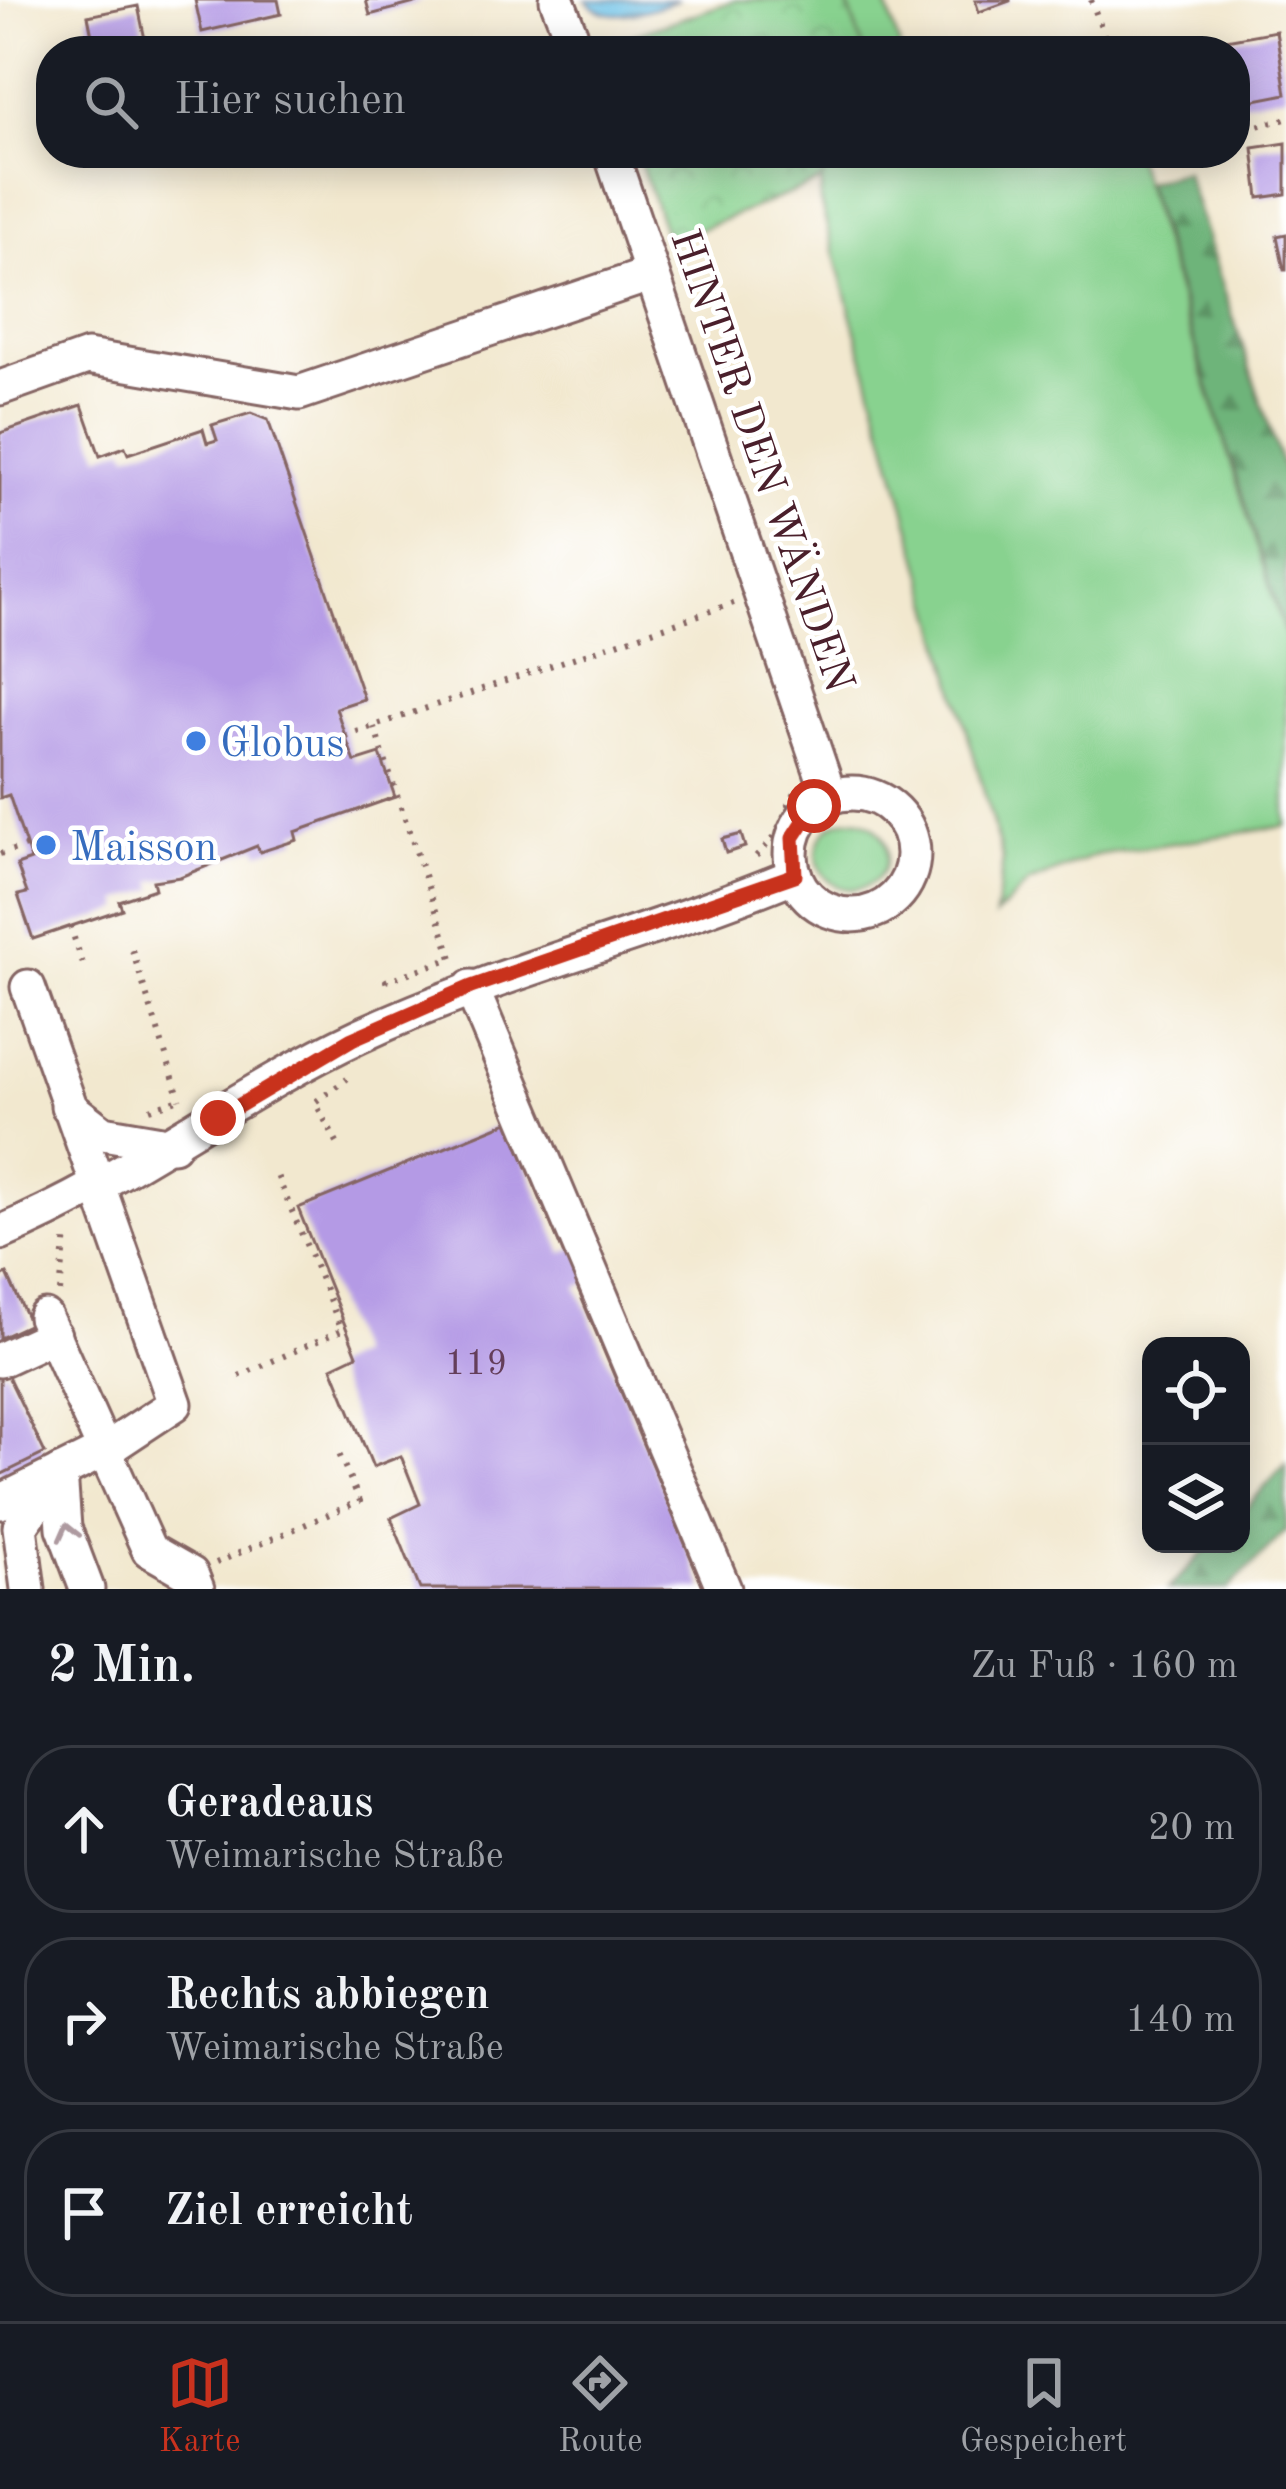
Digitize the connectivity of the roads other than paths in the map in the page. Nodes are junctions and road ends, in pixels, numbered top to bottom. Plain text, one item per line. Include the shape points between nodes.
1 (557, 0) edge
2 (571, 36) edge
3 (616, 168) edge
4 (652, 274) junction
5 (0, 388) edge
6 (830, 797) junction
7 (795, 875) junction
8 (28, 987) dead end
9 (471, 987) junction
10 (68, 1106) junction
11 (173, 1145) junction
12 (98, 1188) junction
13 (0, 1233) edge
14 (0, 1360) edge
15 (107, 1449) junction
16 (60, 1472) junction
17 (0, 1502) edge
18 (194, 1582) edge
19 (21, 1586) edge
20 (87, 1589) edge
21 (724, 1589) edge

1 - 2 street
3 - 4 street, HINTER DEN WÄNDEN
4 - 5 street via 299,393 87,357
4 - 6 street, HINTER DEN WÄNDEN
6 - 7 street via 793,838
6 - 7 street via 871,795 904,820 912,838 908,879 880,909 861,915 821,907
7 - 9 street
8 - 10 street
9 - 11 street via 352,1039
9 - 21 street
10 - 11 street via 103,1133
10 - 12 street
11 - 12 street
12 - 13 street
12 - 15 street via 175,1404
14 - 15 street via 49,1326
15 - 16 street
15 - 18 street via 149,1550
16 - 17 street
16 - 19 street via 20,1527
20 -> 16 street via 64,1528

